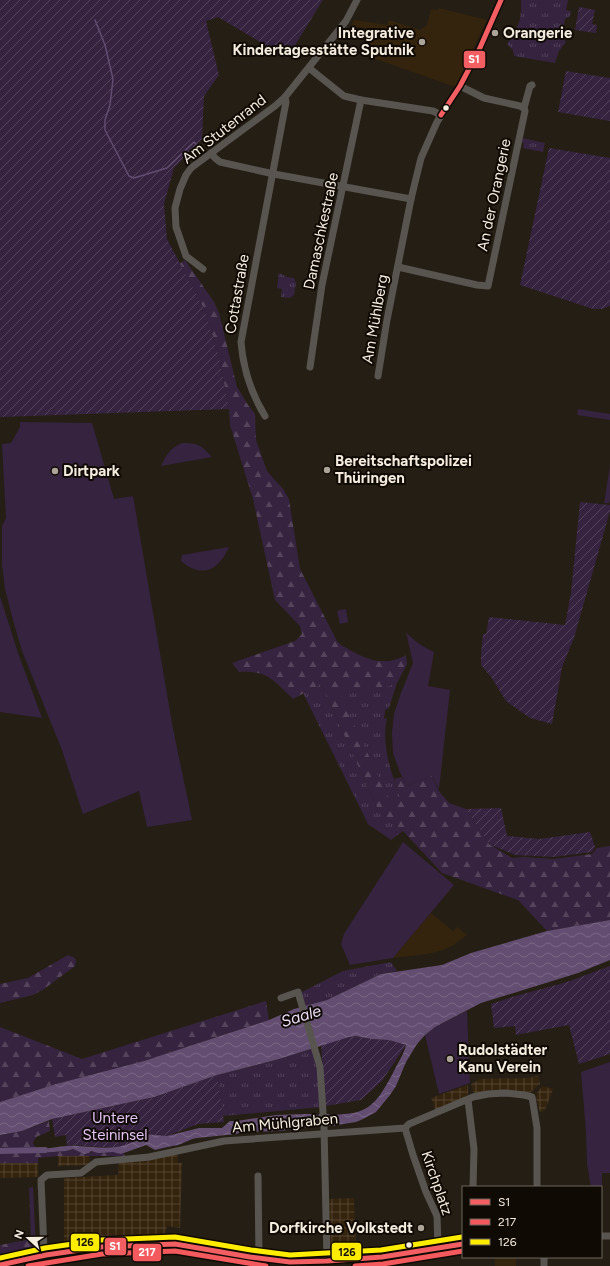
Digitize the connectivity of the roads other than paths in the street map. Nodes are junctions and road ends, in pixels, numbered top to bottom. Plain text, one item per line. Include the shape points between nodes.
1 (357, 0) edge
2 (501, 0) edge
3 (309, 68) junction
4 (532, 85) dead end
5 (460, 86) junction
6 (285, 97) junction
7 (361, 100) junction
8 (524, 108) junction
9 (441, 115) junction
10 (210, 153) junction
11 (274, 174) junction
12 (343, 187) junction
13 (411, 198) junction
14 (398, 267) junction
15 (203, 269) dead end
16 (488, 286) joint
17 (310, 367) dead end
18 (378, 376) dead end
19 (265, 416) dead end
20 (281, 998) dead end
21 (468, 1100) junction
22 (405, 1128) junction
23 (324, 1130) junction
24 (258, 1176) dead end
25 (473, 1186) edge
26 (538, 1186) edge
27 (462, 1244) edge
28 (438, 1248) junction
29 (46, 1255) junction
30 (259, 1259) junction
31 (327, 1261) junction
32 (346, 1263) edge
33 (0, 1265) edge

1 - 3 street, Am Stutenrand via 346,21
2 - 5 street, Am Mühlberg
3 - 6 street, Am Stutenrand
3 - 7 street via 344,96
4 - 8 street, An der Orangerie
5 - 8 street via 484,98
5 - 9 street, Am Mühlberg
6 - 10 street, Am Stutenrand
6 - 11 street, Am Stutenrand
7 - 9 street via 433,111
7 - 12 street, Damaschkestraße
8 - 16 street, An der Orangerie
9 - 13 street, Am Mühlberg via 423,152
10 - 11 street via 220,162
10 - 15 street, Am Stutenrand via 186,175 175,208 176,227 186,256
11 - 12 street
11 - 19 street, Cottastraße via 242,342 246,372
12 - 13 street
12 - 17 street, Damaschkestraße via 322,285
13 - 14 street, Am Mühlberg
14 - 16 street, Am Mühlberg
14 - 18 street, Am Mühlberg
20 - 23 street via 299,995 320,1067
21 - 22 street, Am Mühlgraben via 409,1124
21 - 25 street via 474,1149
21 - 26 street, Am Mühlgraben via 488,1094 505,1093 532,1097 537,1128
22 - 23 street, Am Mühlgraben
22 - 28 street, Kirchplatz via 426,1192 437,1216
23 - 29 street, Am Mühlgraben via 224,1141 149,1157 96,1162 81,1173 47,1175 41,1180
23 - 31 street
24 - 30 street
27 - 28 street
28 - 32 street
29 - 30 street via 101,1246 175,1244
29 - 33 street
30 - 31 street via 290,1262
31 - 32 street

